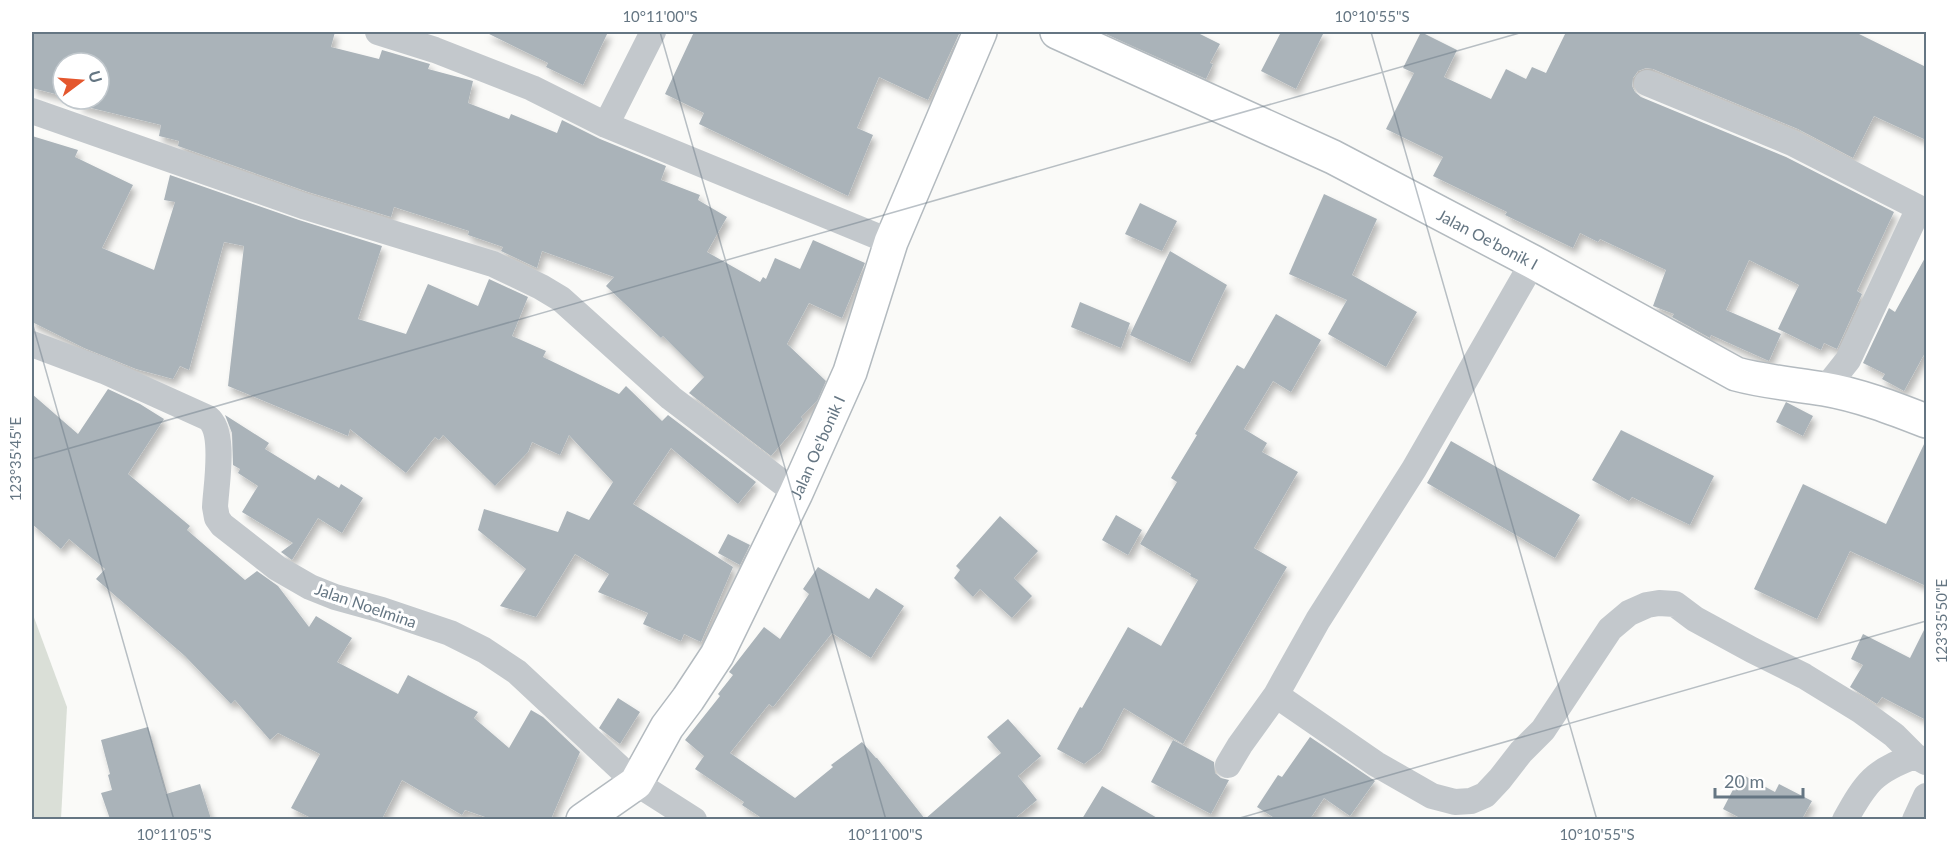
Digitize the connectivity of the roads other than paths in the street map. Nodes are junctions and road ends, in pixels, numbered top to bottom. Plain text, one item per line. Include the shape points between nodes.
1 (378, 32) edge
2 (653, 32) edge
3 (980, 32) edge
4 (1057, 32) edge
5 (1647, 82) dead end
6 (32, 111) edge
7 (606, 125) junction
8 (891, 242) junction
9 (1533, 262) junction
10 (32, 344) edge
11 (1825, 389) junction
12 (1926, 421) edge
13 (796, 493) junction
14 (1276, 695) junction
15 (1921, 759) edge
16 (1228, 765) dead end
17 (636, 783) junction
18 (1926, 796) edge
19 (583, 819) edge
20 (694, 819) edge
21 (1845, 819) edge
22 (1915, 819) edge

1 - 7 street via 532,88
2 - 7 street
3 - 8 street, Jalan Oe'bonik I
4 - 9 street, Jalan Oe'bonik I via 1333,157
5 - 11 street via 1792,143 1919,208 1848,360
6 - 13 street via 303,206 493,264 541,287 568,305 671,398
7 - 8 street
8 - 13 street, Jalan Oe'bonik I via 850,372
9 - 11 street, Jalan Oe'bonik I via 1736,374
9 - 14 street via 1433,437 1318,620
10 - 17 street, Jalan Noelmina via 104,371 208,418 219,438 215,507 222,525 277,568 310,587 450,633 484,650 517,672
11 - 12 street, Jalan Oe'bonik I
13 - 17 street, Jalan Oe'bonik I via 717,655 667,727
14 - 15 street via 1376,764 1432,796 1455,802 1471,801 1485,795 1543,730 1610,629 1647,605 1675,604 1862,711
14 - 16 street
15 - 21 street via 1897,763 1872,779
17 - 19 street, Jalan Oe'bonik I
17 - 20 street, Jalan Noelmina
18 - 22 street

